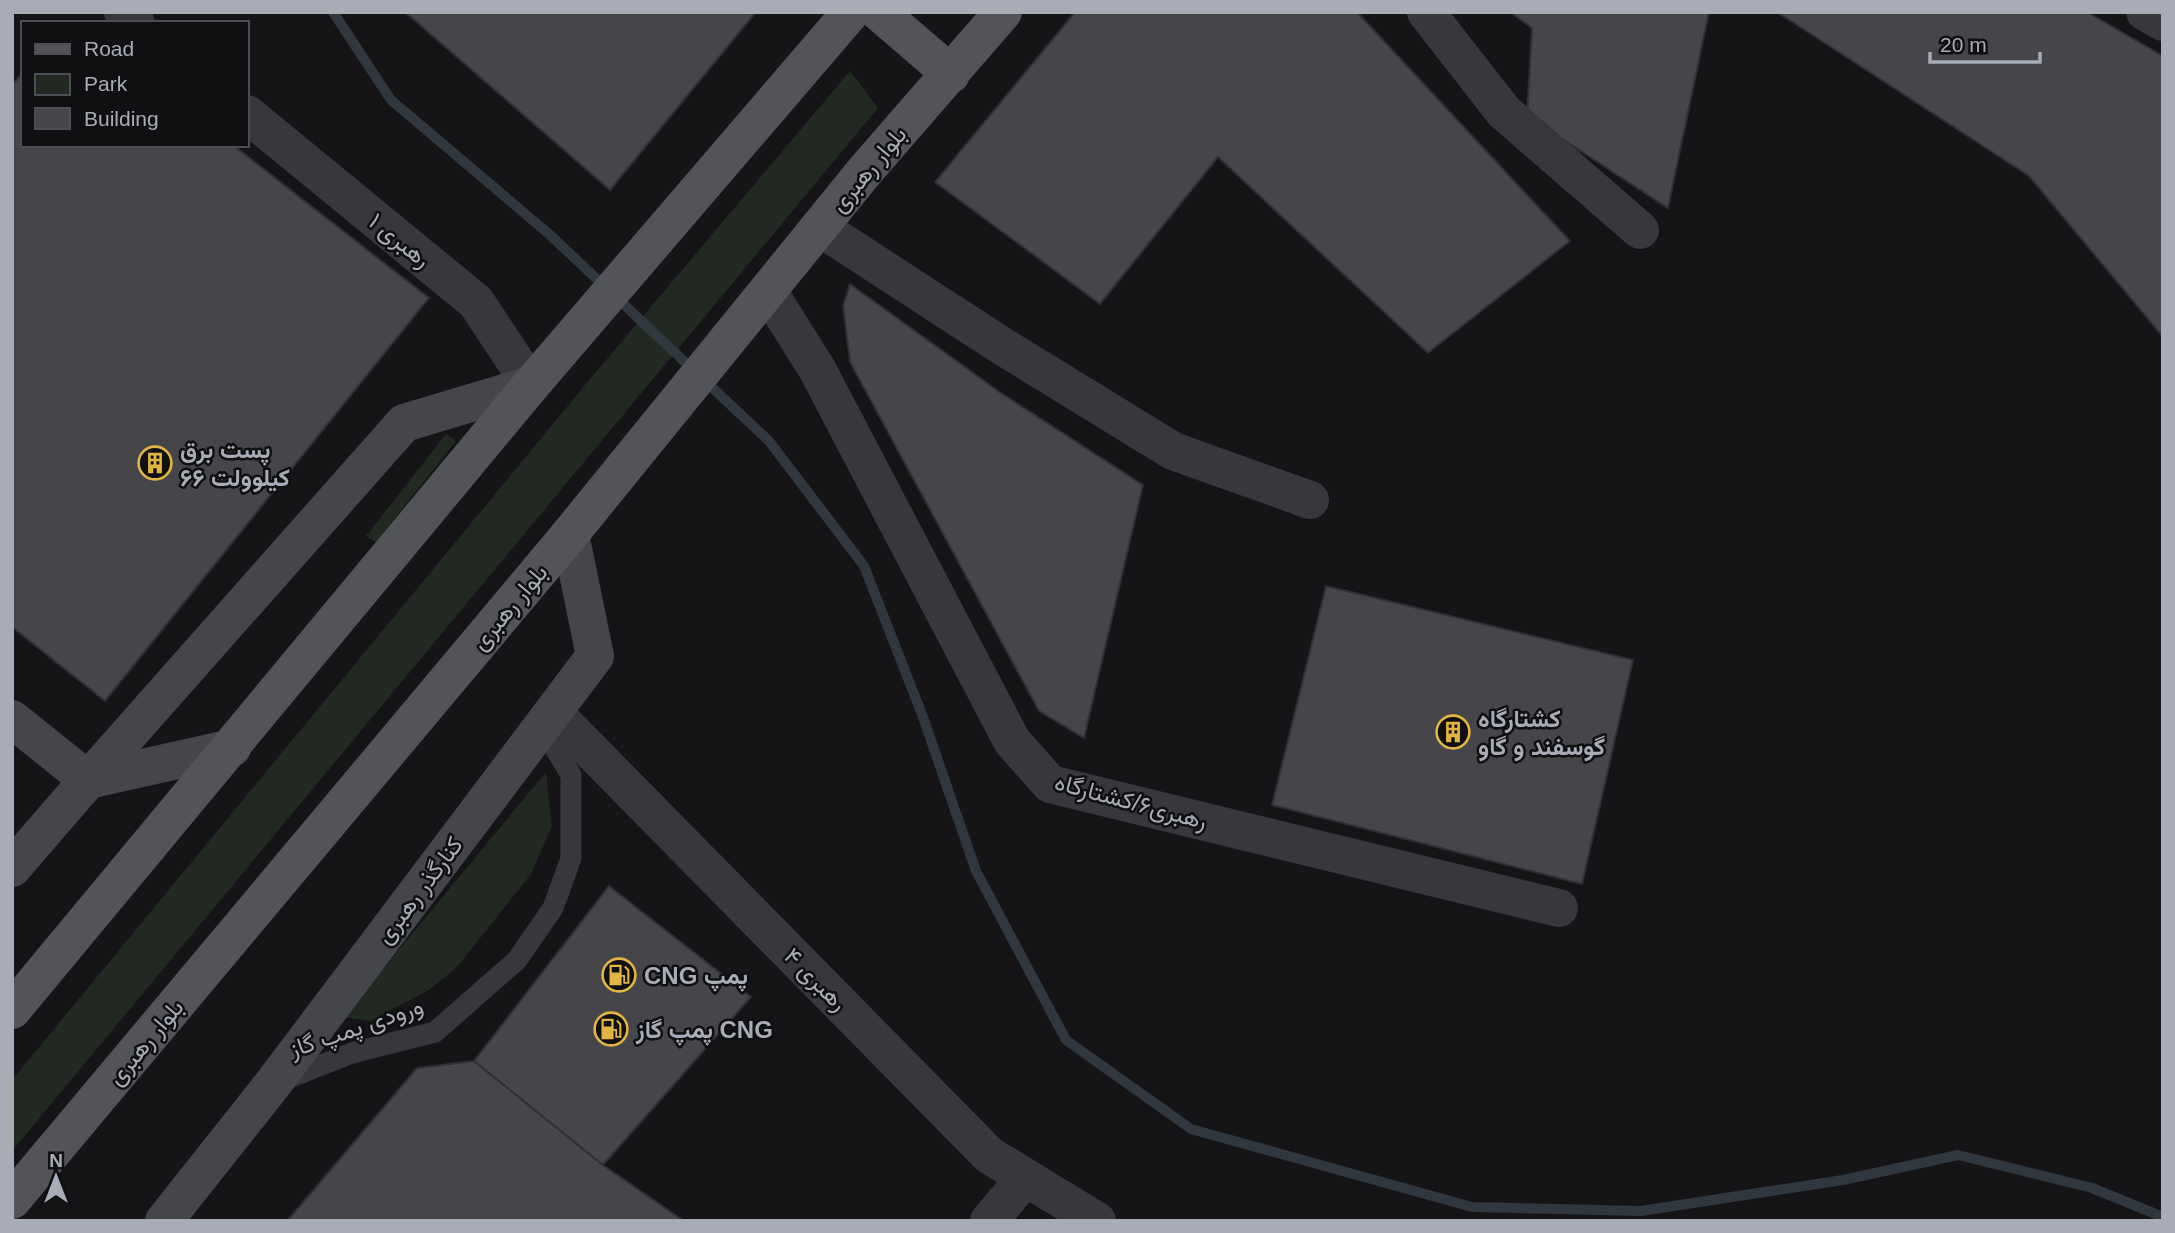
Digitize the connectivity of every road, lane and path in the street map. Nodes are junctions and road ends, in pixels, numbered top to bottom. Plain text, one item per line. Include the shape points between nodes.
1 (851, 12) edge
2 (879, 12) edge
3 (1003, 12) edge
4 (1426, 12) edge
5 (2145, 12) edge
6 (2163, 22) edge
7 (951, 75) junction
8 (248, 115) edge
9 (819, 227) junction
10 (1640, 230) dead end
11 (763, 296) junction
12 (531, 386) junction
13 (1310, 500) dead end
14 (570, 534) junction
15 (12, 719) edge
16 (547, 720) junction
17 (232, 748) junction
18 (88, 780) junction
19 (15, 857) edge
20 (1559, 908) dead end
21 (12, 1010) edge
22 (272, 1085) junction
23 (1025, 1178) junction
24 (12, 1200) edge
25 (164, 1221) edge
26 (989, 1221) edge
27 (1097, 1221) edge

1 - 12 main road
2 - 7 main road
3 - 7 main road, بلوار رهبری
4 - 10 street via 1504,112
5 - 6 street
7 - 9 main road, بلوار رهبری
8 - 12 street, رهبری ۱ via 476,302
9 - 11 main road, بلوار رهبری
9 - 13 street via 1173,451
11 - 14 main road, بلوار رهبری
11 - 20 street, رهبری۶/کشتارگاه via 817,369 1012,741 1050,784
12 - 17 main road
12 - 18 street via 404,423
14 - 16 street, کنارگذر رهبری via 595,656
14 - 24 main road, بلوار رهبری
15 - 18 street
16 - 22 street, کنارگذر رهبری
16 - 22 lane, ورودی پمپ گاز via 570,775 570,858 553,908 517,960 435,1032 352,1053
16 - 23 street, رهبری ۴ via 989,1155
17 - 18 street
17 - 21 main road
18 - 19 street
22 - 25 street, کنارگذر رهبری
23 - 26 street
23 - 27 street, رهبری ۴

